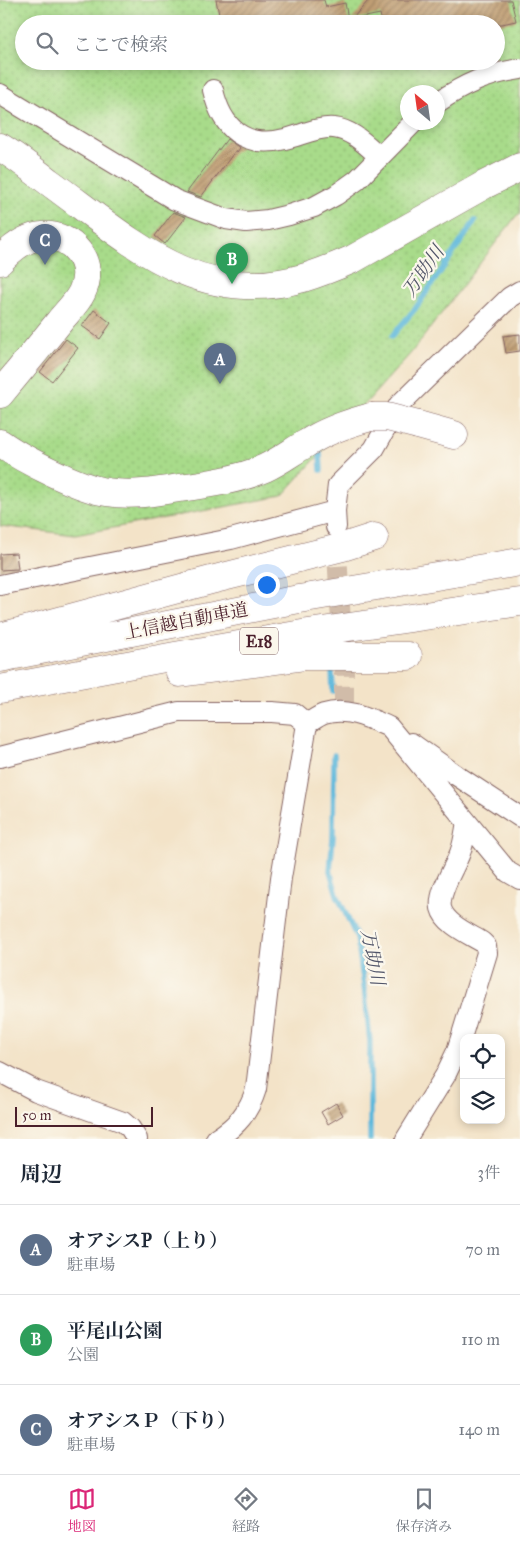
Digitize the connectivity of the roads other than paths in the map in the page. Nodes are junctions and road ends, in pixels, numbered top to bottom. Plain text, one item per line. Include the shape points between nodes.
1 (520, 69) edge
2 (213, 90) dead end
3 (0, 94) edge
4 (445, 98) edge
5 (406, 130) edge
6 (0, 147) edge
7 (379, 156) junction
8 (520, 166) edge
9 (0, 261) edge
10 (520, 291) edge
11 (0, 394) edge
12 (454, 435) dead end
13 (0, 443) edge
14 (374, 537) dead end
15 (520, 562) edge
16 (0, 585) edge
17 (520, 602) edge
18 (0, 637) edge
19 (408, 656) dead end
20 (0, 658) edge
21 (0, 689) edge
22 (0, 697) edge
23 (307, 724) junction
24 (389, 727) junction
25 (0, 757) edge
26 (520, 817) edge
27 (467, 822) junction
28 (520, 880) edge
29 (0, 1072) edge
30 (137, 1139) edge
31 (216, 1139) edge
32 (406, 1139) edge

1 - 4 street via 486,76
2 - 7 street via 217,107 227,124 243,137 264,143 332,128 351,133
3 - 7 street via 175,200 226,219 246,222 268,220 314,207 356,180
5 - 7 street
6 - 8 highway via 161,261 198,277 245,285 302,279 353,259
9 - 11 highway via 25,240 54,236 77,250 87,270 82,292
10 - 16 street via 510,297 399,406 374,450 338,485 335,519
12 - 13 highway, bridge via 387,417 371,417 330,431 265,468 239,477 126,494 87,487 47,470
14 - 18 highway
15 - 20 highway, 上信越自動車道 / E18 via 299,599
17 - 21 highway, 上信越自動車道 / E18 via 308,633
19 - 22 highway via 306,656
23 - 24 street via 323,714 344,711
23 - 25 street via 295,714 180,712
23 - 31 street via 281,878 256,1088 244,1115
24 - 26 street
24 - 27 street
27 - 28 street via 508,872
27 - 32 street via 461,850 442,894 441,907 450,922 482,942 487,953 457,1051
29 - 30 street via 36,1091 123,1122

